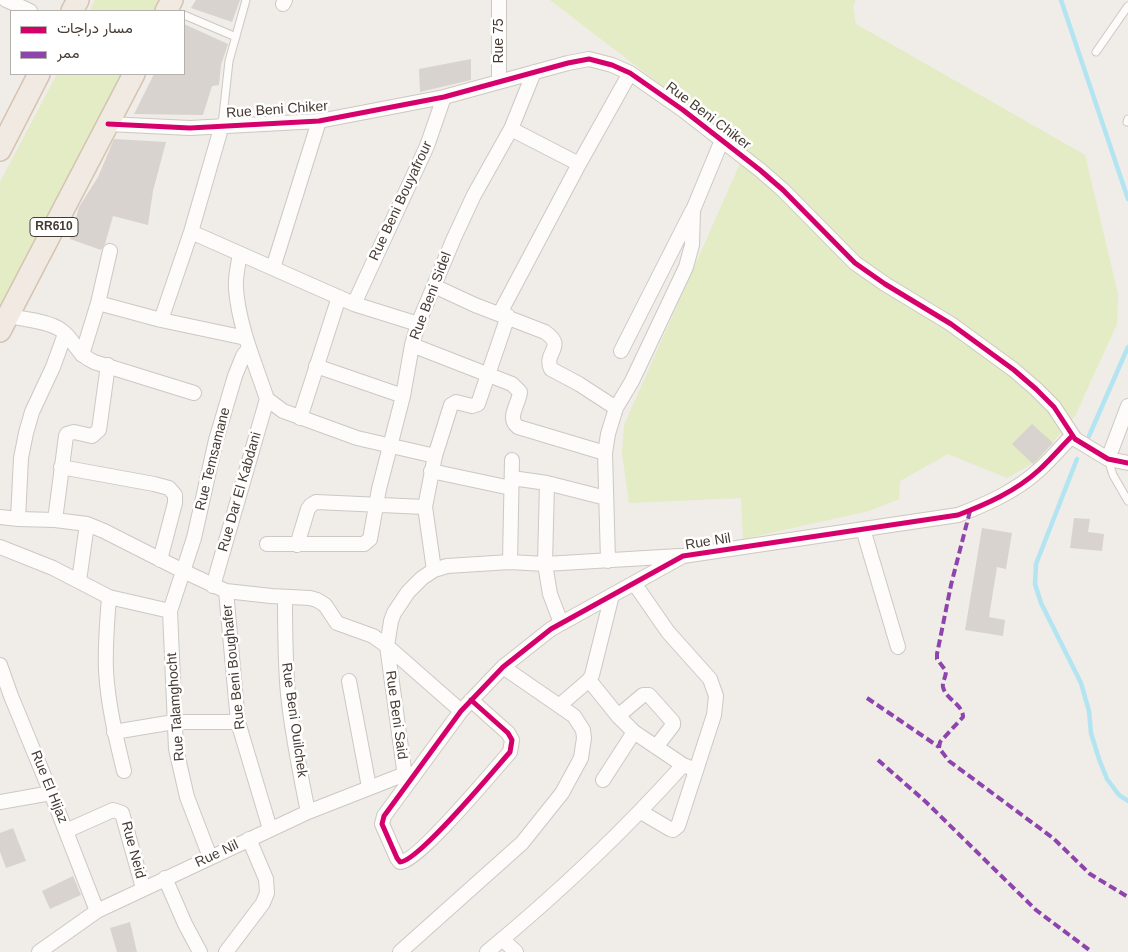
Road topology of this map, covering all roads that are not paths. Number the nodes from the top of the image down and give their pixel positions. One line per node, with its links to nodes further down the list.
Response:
1 (6, 0): 5 (street)
2 (246, 0): 7 (lane)
3 (499, 0): 13 (street, Rue 75)
4 (1128, 6): 8 (lane)
5 (28, 10)
6 (185, 14): 7 (lane)
7 (236, 37): 17 (lane)
8 (1096, 52)
9 (534, 72): 10 (street, Rue Beni Chiker); 13 (street, Rue Beni Chiker); 18 (street, Rue Beni Sidel)
10 (630, 73): 19 (street, Rue Beni Chiker); 21 (street)
11 (39, 75): 20 (main road)
12 (133, 75): 16 (main road, RR610)
13 (499, 81): 14 (street, Rue Beni Chiker)
14 (444, 97): 15 (street, Rue Beni Chiker); 30 (street, Rue Beni Bouyafrour)
15 (319, 120): 17 (street, Rue Beni Chiker); 26 (street)
16 (108, 124): 17 (street, Rue Beni Chiker); 33 (main road, RR610)
17 (222, 125): 23 (street)
18 (511, 129): 21 (street); 27 (street, Rue Beni Sidel)
19 (722, 140): 22 (street); 49 (street, Rue Beni Chiker)
20 (1, 146)
21 (578, 164): 31 (street)
22 (693, 210): 38 (street); 47 (street)
23 (191, 232): 25 (street); 32 (street)
24 (110, 251): 29 (street)
25 (240, 254): 26 (street); 36 (street)
26 (273, 268): 28 (street)
27 (434, 286): 31 (street); 34 (street, Rue Beni Sidel)
28 (339, 297): 30 (street); 41 (street)
29 (98, 303): 32 (street); 39 (street)
30 (354, 304): 34 (street)
31 (504, 315): 42 (street); 47 (street)
32 (161, 320): 36 (street)
33 (4, 323): 35 (street)
34 (418, 324): 37 (street, Rue Beni Sidel)
35 (65, 334): 39 (street); 65 (street)
36 (247, 343): 45 (street); 78 (street, Rue Temsamane)
37 (412, 345): 42 (street); 44 (street, Rue Beni Sidel)
38 (621, 351)
39 (82, 355): 40 (street)
40 (108, 365): 43 (street); 56 (street)
41 (316, 366): 44 (street); 48 (street)
42 (487, 373): 51 (street); 52 (street)
43 (194, 393)
44 (403, 396): 50 (street, Rue Beni Sidel)
45 (267, 399): 48 (street); 81 (street, Rue Dar El Kabdani)
46 (1128, 406): 53 (street)
47 (616, 408): 51 (street)
48 (300, 418): 50 (street)
49 (1072, 436): 53 (street, Rue Beni Chiker); 68 (street, Rue Nil)
50 (389, 446): 52 (street); 62 (street, Rue Beni Sidel)
51 (604, 454): 60 (street)
52 (435, 456): 57 (street)
53 (1108, 459): 55 (street); 61 (lane)
54 (512, 460): 58 (street)
55 (1128, 463)
56 (61, 467): 66 (street); 73 (street)
57 (432, 471): 58 (street); 63 (street)
58 (512, 483): 59 (street); 75 (street)
59 (547, 483): 60 (street); 76 (street)
60 (606, 498): 74 (street)
61 (1128, 501)
62 (376, 504): 63 (street); 70 (street); 70 (street, Rue Beni Sidel)
63 (425, 507): 77 (street)
64 (0, 517): 65 (street)
65 (18, 519): 66 (street)
66 (55, 520): 67 (street)
67 (87, 524): 73 (street); 79 (street)
68 (863, 529): 72 (street, Rue Nil); 88 (street)
69 (267, 544): 70 (street)
70 (297, 545)
71 (0, 547): 79 (street)
72 (683, 556): 74 (street); 80 (street, Rue Nil)
73 (160, 560): 78 (street)
74 (608, 561): 76 (street)
75 (510, 562): 76 (street); 77 (street)
76 (545, 564): 86 (street)
77 (434, 570): 87 (street, Rue Beni Said)
78 (183, 571): 81 (street); 85 (street, Rue Temsamane)
79 (80, 581): 83 (street)
80 (634, 583): 82 (street, Rue Nil); 104 (street)
81 (220, 588): 84 (street); 98 (street, Rue Beni Boughafer)
82 (612, 595): 86 (street, Rue Nil); 91 (street)
83 (109, 597): 85 (street); 99 (street)
84 (286, 597): 87 (street); 110 (street, Rue Beni Ouilchek)
85 (170, 611): 97 (street, Rue Talamghocht)
86 (561, 623): 90 (street, Rue Nil)
87 (386, 646): 95 (street); 105 (street, Rue Beni Said)
88 (898, 647)
89 (0, 665): 108 (street, Rue El Hijaz)
90 (503, 667): 93 (street, Rue Nil); 94 (street)
91 (589, 680): 94 (street); 96 (street)
92 (349, 682): 107 (street)
93 (471, 700): 95 (street, Rue Nil); 105 (street)
94 (560, 704): 124 (street)
95 (461, 711): 105 (street, Rue Nil)
96 (618, 716): 100 (street); 101 (street)
97 (174, 722): 98 (street); 99 (street); 115 (street, Rue Talamghocht)
98 (238, 722): 112 (street, Rue Beni Boughafer)
99 (114, 732): 103 (street)
100 (634, 732): 101 (street); 106 (street)
101 (656, 747): 102 (street)
102 (683, 765): 104 (street); 111 (street)
103 (124, 771)
104 (697, 771): 111 (street)
105 (406, 779): 107 (street, Rue Nil)
106 (603, 780)
107 (369, 787): 110 (street, Rue Nil)
108 (51, 792): 109 (street); 113 (street, Rue El Hijaz)
109 (0, 802)
110 (308, 812): 112 (street, Rue Nil)
111 (641, 812): 119 (street)
112 (270, 829): 114 (street, Rue Nil)
113 (66, 831): 117 (street, Rue Neid); 118 (street, Rue El Hijaz)
114 (249, 839): 115 (street, Rue Nil); 123 (street)
115 (210, 857): 116 (street, Rue Nil)
116 (165, 878): 117 (street, Rue Nil); 122 (street)
117 (143, 888): 118 (street, Rue Nil)
118 (97, 910): 120 (street, Rue Nil)
119 (502, 939): 125 (street); 126 (street)
120 (58, 946): 121 (street, Rue Nil)
121 (39, 952)
122 (200, 952)
123 (226, 952)
124 (400, 952)
125 (487, 952)
126 (516, 952)

